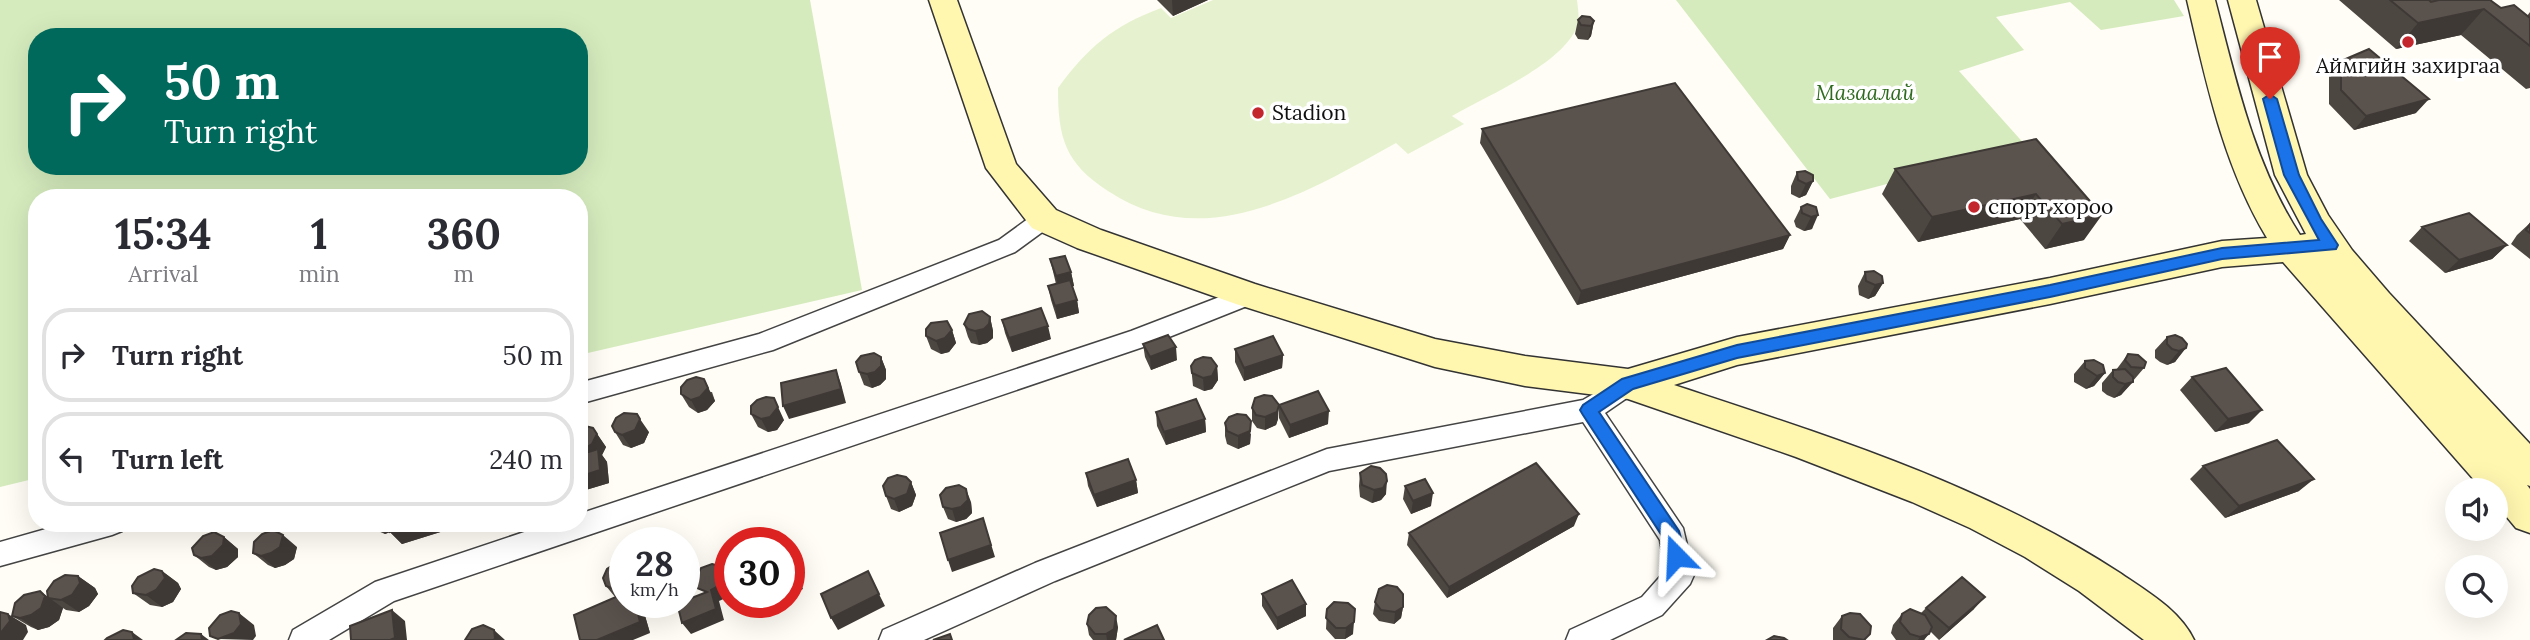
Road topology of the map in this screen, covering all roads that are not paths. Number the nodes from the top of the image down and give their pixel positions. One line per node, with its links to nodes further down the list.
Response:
1 (943, 0): 4 (street)
2 (2201, 0): 6 (street)
3 (2242, 0): 5 (street)
4 (1044, 219): 7 (street); 9 (street)
5 (2331, 245): 6 (street); 11 (street)
6 (2290, 247): 8 (street); 12 (street)
7 (1248, 295): 8 (street); 13 (street)
8 (1628, 383): 10 (street); 20 (street)
9 (588, 392)
10 (1589, 410): 18 (street); 19 (street)
11 (2530, 470)
12 (2530, 516)
13 (588, 523)
14 (79, 532): 16 (street)
15 (561, 532): 17 (street)
16 (0, 554)
17 (303, 640)
18 (893, 640)
19 (1580, 640)
20 (2173, 640)

